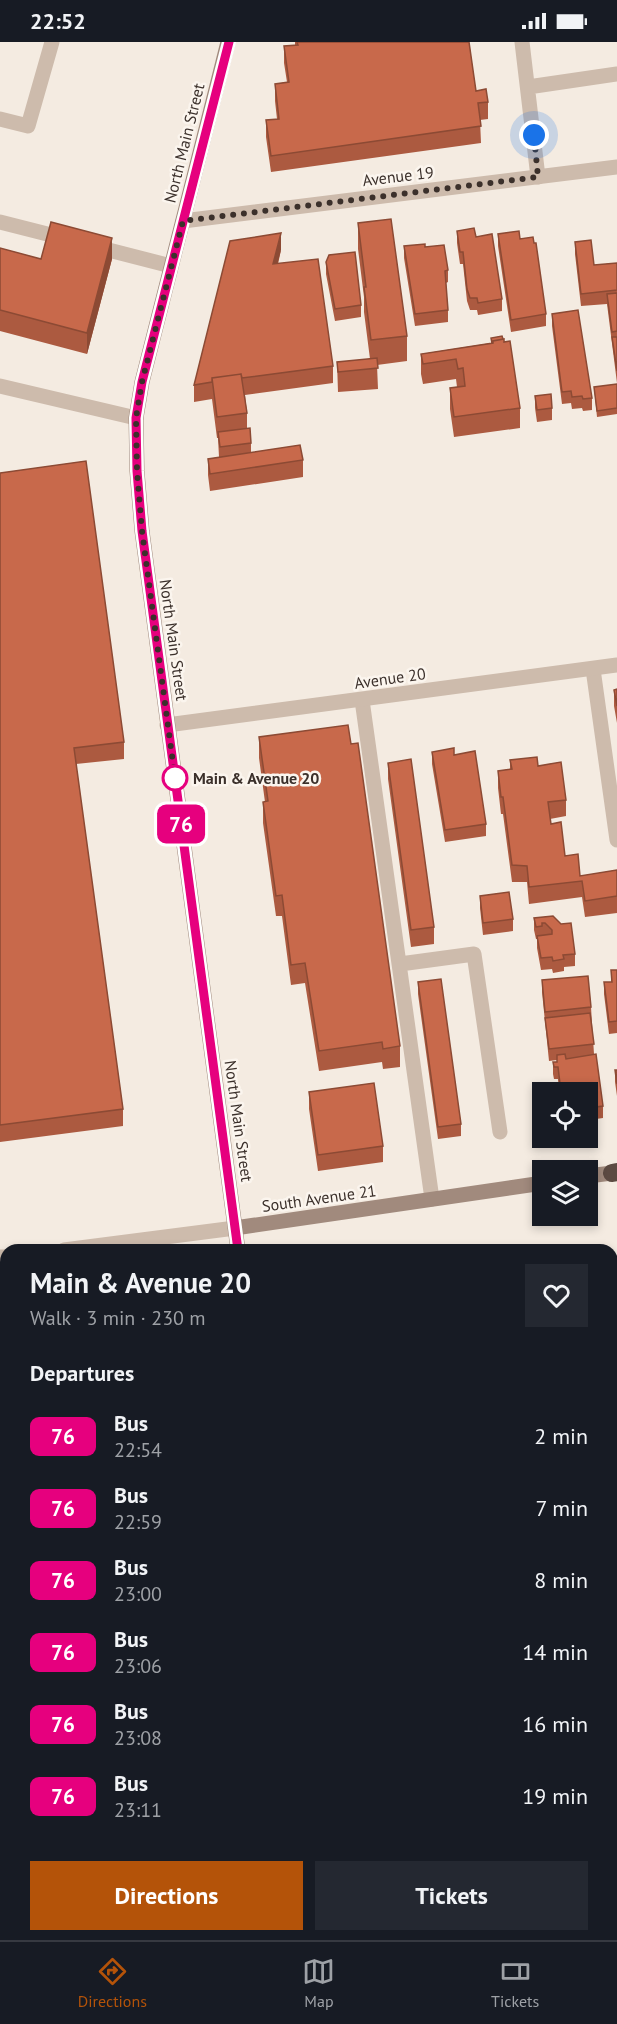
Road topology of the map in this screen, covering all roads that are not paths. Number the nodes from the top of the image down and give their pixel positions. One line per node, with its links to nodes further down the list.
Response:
1 (52, 42): 6 (street)
2 (228, 42): 9 (main road, North Main Street)
3 (522, 42): 5 (street)
4 (617, 74): 5 (street)
5 (528, 87): 8 (street)
6 (0, 119)
7 (617, 166): 8 (street, Avenue 19)
8 (538, 177): 9 (street, Avenue 19)
9 (183, 221): 11 (main road, North Main Street)
10 (0, 222): 11 (street)
11 (171, 266): 13 (main road, North Main Street)
12 (0, 386): 13 (street)
13 (136, 418): 17 (main road, North Main Street)
14 (617, 665): 15 (street, Avenue 20)
15 (593, 669): 16 (street, Avenue 20); 18 (street)
16 (362, 700): 17 (street, Avenue 20); 19 (street)
17 (167, 725): 25 (main road, North Main Street)
18 (617, 840)
19 (399, 964): 20 (street); 24 (street)
20 (500, 1132)
21 (615, 1172): 22 (main road)
22 (598, 1175)
23 (532, 1185): 24 (main road, South Avenue 21)
24 (432, 1199): 25 (main road, South Avenue 21)
25 (235, 1228): 26 (street, South Avenue 21); 27 (main road, North Main Street)
26 (111, 1244)
27 (237, 1244)

